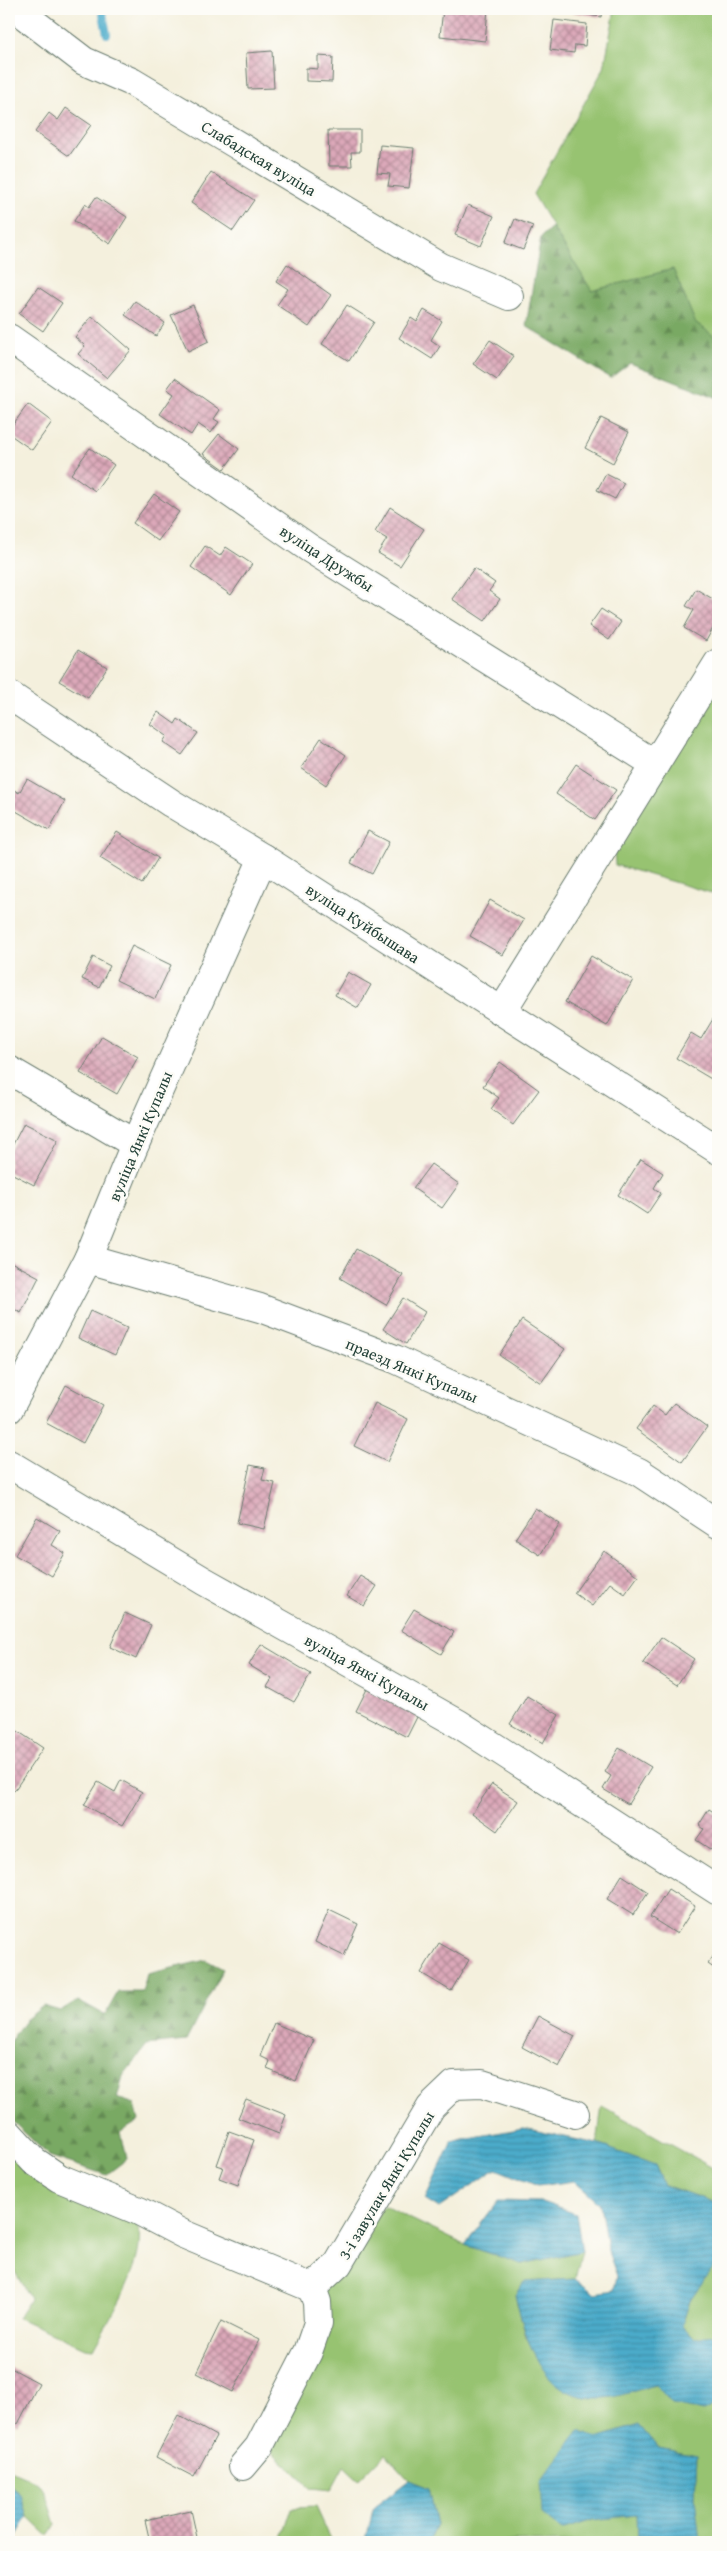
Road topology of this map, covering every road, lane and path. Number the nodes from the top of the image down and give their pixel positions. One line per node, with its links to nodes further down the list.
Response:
1 (16, 9): 2 (street, Слабадская вуліца)
2 (509, 296)
3 (9, 338): 6 (street, вуліца Дружбы)
4 (718, 663): 6 (street)
5 (9, 695): 7 (street, вуліца Куйбышава)
6 (655, 764): 8 (street)
7 (263, 858): 8 (street, вуліца Куйбышава); 10 (street, вуліца Янкі Купалы)
8 (502, 1011): 11 (street, вуліца Куйбышава)
9 (9, 1070): 10 (street)
10 (135, 1144): 12 (street, вуліца Янкі Купалы)
11 (718, 1150)
12 (88, 1259): 13 (street, вуліца Янкі Купалы); 15 (street, праезд Янкі Купалы)
13 (9, 1409)
14 (9, 1464): 16 (street, вуліца Янкі Купалы)
15 (718, 1524)
16 (718, 1891)
17 (575, 2114): 19 (street, 3-і завулак Янкі Купалы)
18 (9, 2134): 19 (street)
19 (312, 2288): 20 (street)
20 (243, 2466)

